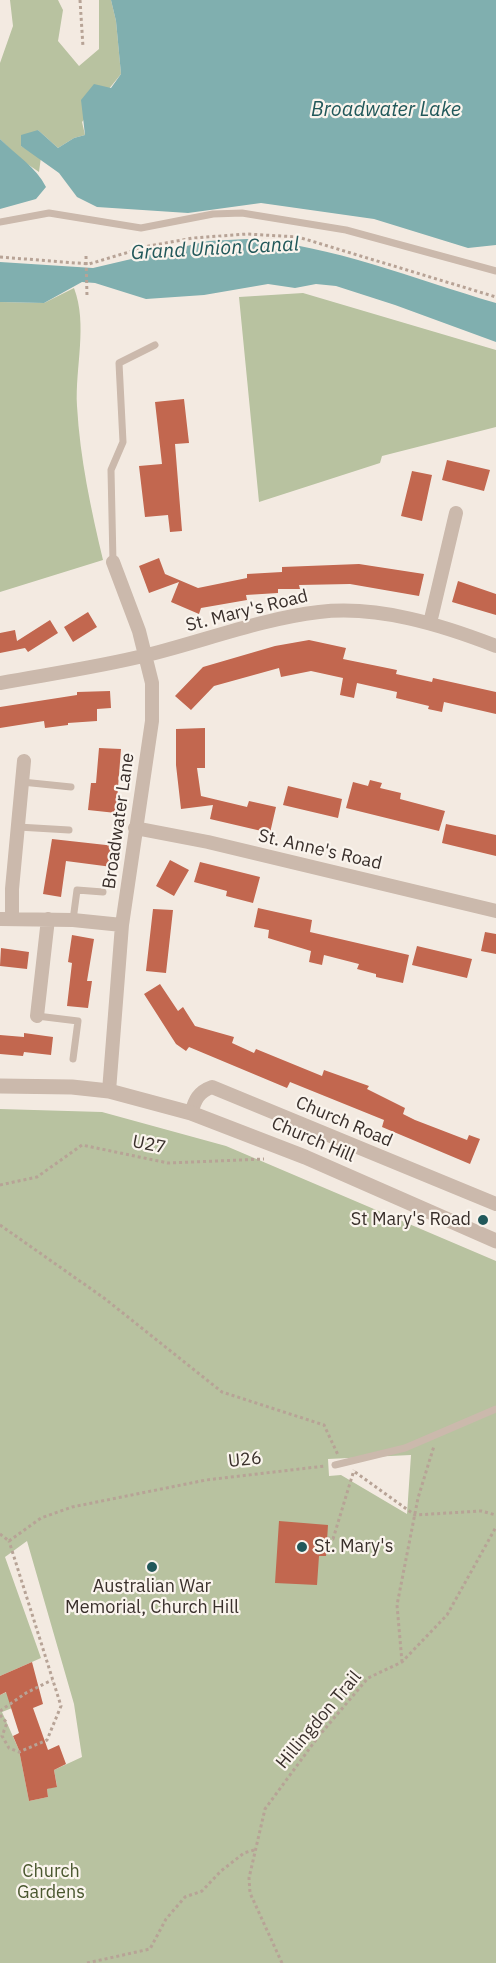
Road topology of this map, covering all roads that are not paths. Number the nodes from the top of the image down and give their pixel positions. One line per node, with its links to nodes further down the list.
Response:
1 (0, 222): 2 (lane)
2 (496, 271)
3 (155, 345): 5 (lane)
4 (456, 513): 6 (street)
5 (113, 562): 8 (street, Broadwater Lane)
6 (430, 623): 7 (street, St. Mary's Road); 8 (street, St. Mary's Road)
7 (496, 646)
8 (146, 655): 9 (street, St. Mary's Road); 14 (street, Broadwater Lane)
9 (0, 683)
10 (24, 761): 11 (street)
11 (22, 782): 12 (lane); 13 (street)
12 (71, 787)
13 (18, 827): 15 (lane); 18 (street)
14 (135, 828): 17 (street, St. Anne's Road); 21 (street, Broadwater Lane)
15 (69, 830)
16 (103, 892): 20 (lane)
17 (496, 910)
18 (6, 919): 19 (street)
19 (48, 919): 20 (street); 22 (street)
20 (73, 920): 21 (street)
21 (122, 925): 25 (street, Broadwater Lane)
22 (38, 1016): 23 (lane)
23 (74, 1059)
24 (0, 1086): 25 (street, Church Hill)
25 (109, 1091): 26 (street, Church Hill)
26 (191, 1113): 27 (street, Church Road); 28 (street, Church Hill)
27 (496, 1204)
28 (496, 1241)
29 (496, 1409): 30 (lane)
30 (339, 1464)

